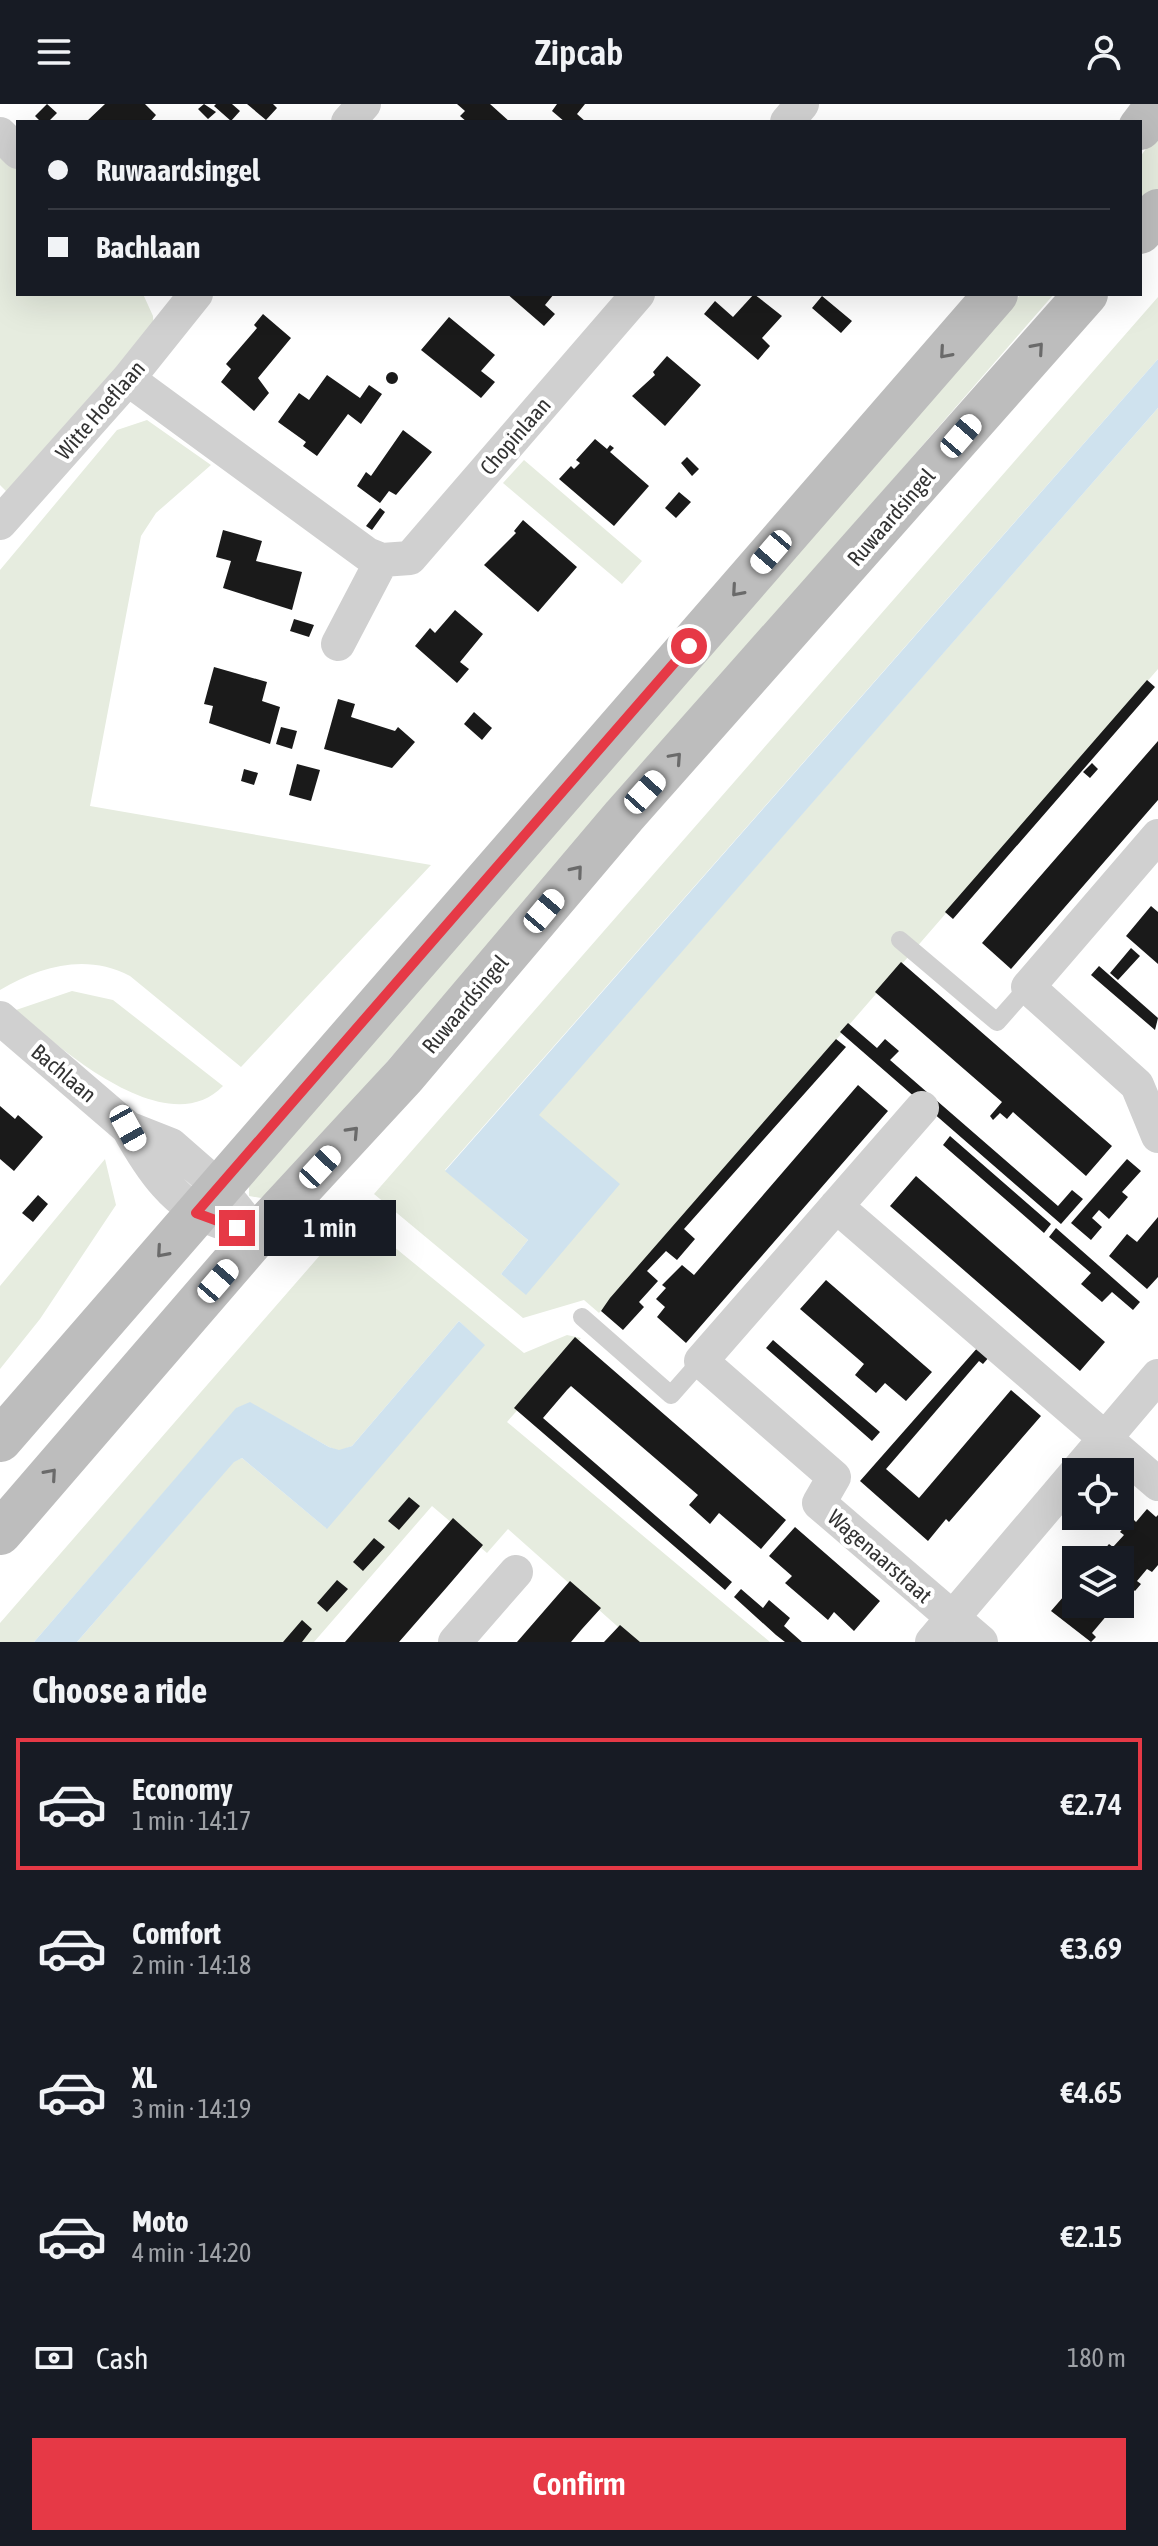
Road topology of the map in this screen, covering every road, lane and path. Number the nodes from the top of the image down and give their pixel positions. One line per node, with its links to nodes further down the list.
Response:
1 (364, 104): 4 (street)
2 (802, 104): 5 (street)
3 (1158, 104): 6 (main road)
4 (350, 120)
5 (789, 120)
6 (1142, 125)
7 (0, 134): 8 (street)
8 (16, 150)
9 (1158, 211): 10 (main road)
10 (1142, 230)
11 (636, 296): 17 (street, Chopinlaan)
12 (994, 296): 25 (main road, one-way to 25)
13 (1084, 296): 27 (main road, Ruwaardsingel, one-way to 13)
14 (179, 300): 15 (street, Witte Hoeflaan)
15 (128, 379): 16 (street, Witte Hoeflaan); 17 (street)
16 (0, 523)
17 (382, 560): 18 (street)
18 (338, 644)
19 (1158, 836): 21 (street)
20 (900, 940): 21 (lane)
21 (1028, 987): 24 (street)
22 (0, 1018): 25 (street, Bachlaan)
23 (922, 1108): 26 (street)
24 (1158, 1136)
25 (208, 1200): 27 (street, Bachlaan); 32 (main road, one-way to 32)
26 (836, 1206): 29 (street); 31 (street)
27 (257, 1235): 34 (main road, Ruwaardsingel, one-way to 27)
28 (582, 1317): 29 (lane)
29 (701, 1361): 36 (street, Wagenaarstraat)
30 (1158, 1376): 31 (street, Wagenaarstraat)
31 (1105, 1438): 33 (street); 36 (street, Wagenaarstraat)
32 (0, 1440)
33 (1158, 1484)
34 (0, 1533)
35 (516, 1572): 37 (street)
36 (943, 1630): 38 (street, Wagenaarstraat)
37 (455, 1642)
38 (981, 1642)

